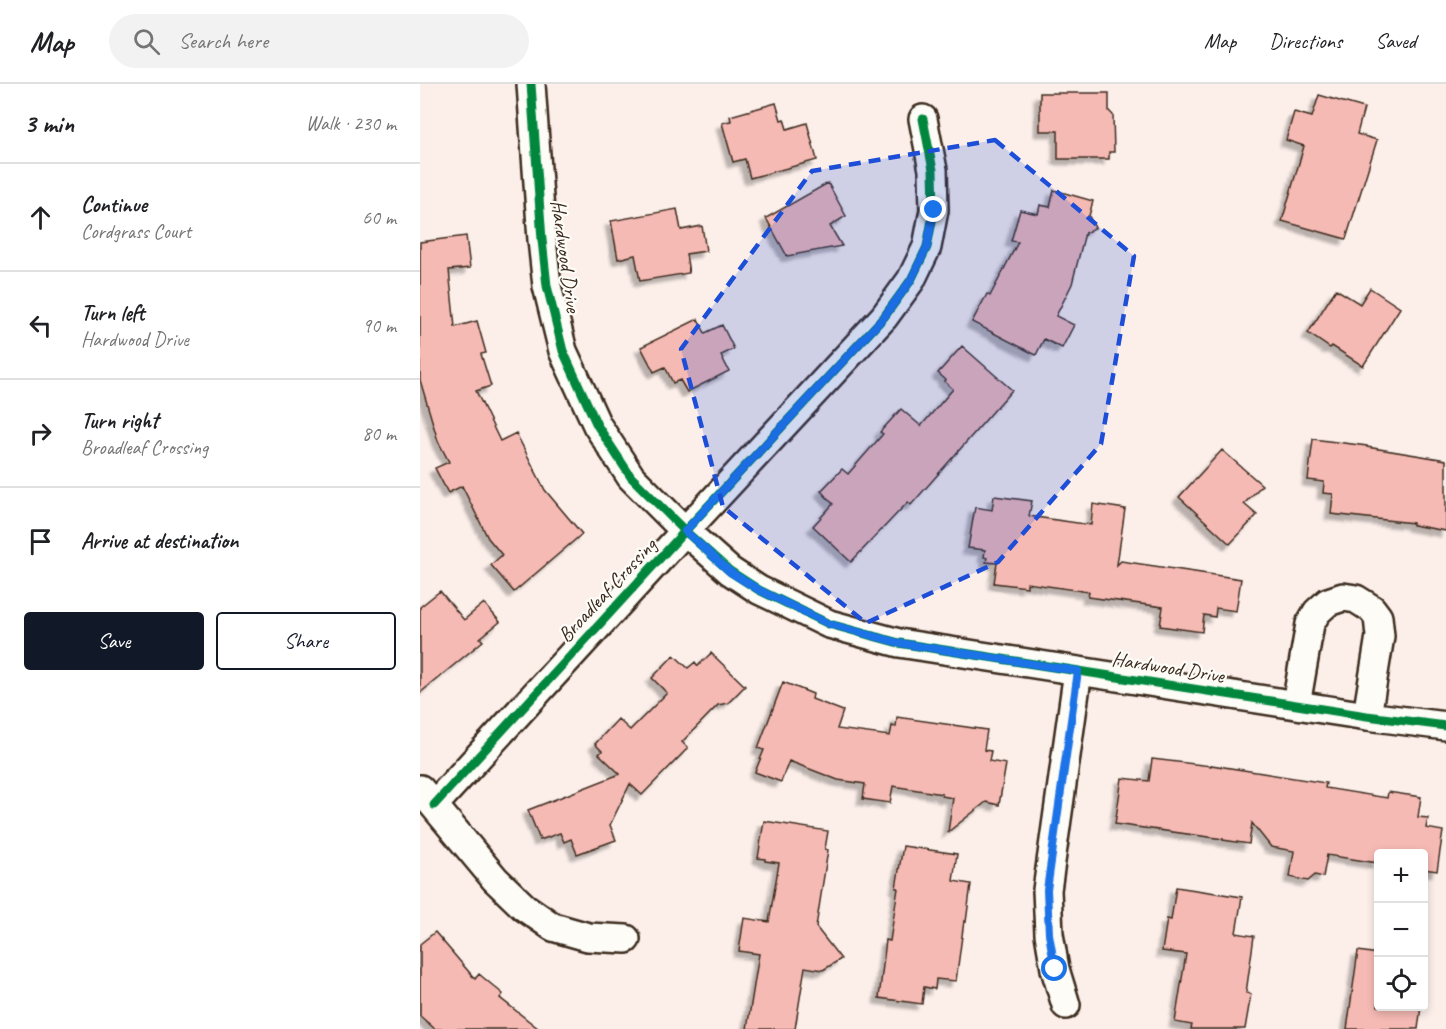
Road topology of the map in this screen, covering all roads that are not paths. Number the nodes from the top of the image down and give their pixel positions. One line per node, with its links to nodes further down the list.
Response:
1 (531, 84): 3 (street, Hardwood Drive)
2 (923, 119): 3 (street, Broadleaf Crossing)
3 (685, 531): 4 (street, Hardwood Drive); 8 (street, Broadleaf Crossing)
4 (1078, 671): 5 (street, Hardwood Drive); 10 (street)
5 (1296, 705): 6 (street, Hardwood Drive); 6 (street)
6 (1367, 716): 7 (street, Hardwood Drive)
7 (1446, 726)
8 (427, 797): 9 (street)
9 (626, 939)
10 (1066, 1005)

